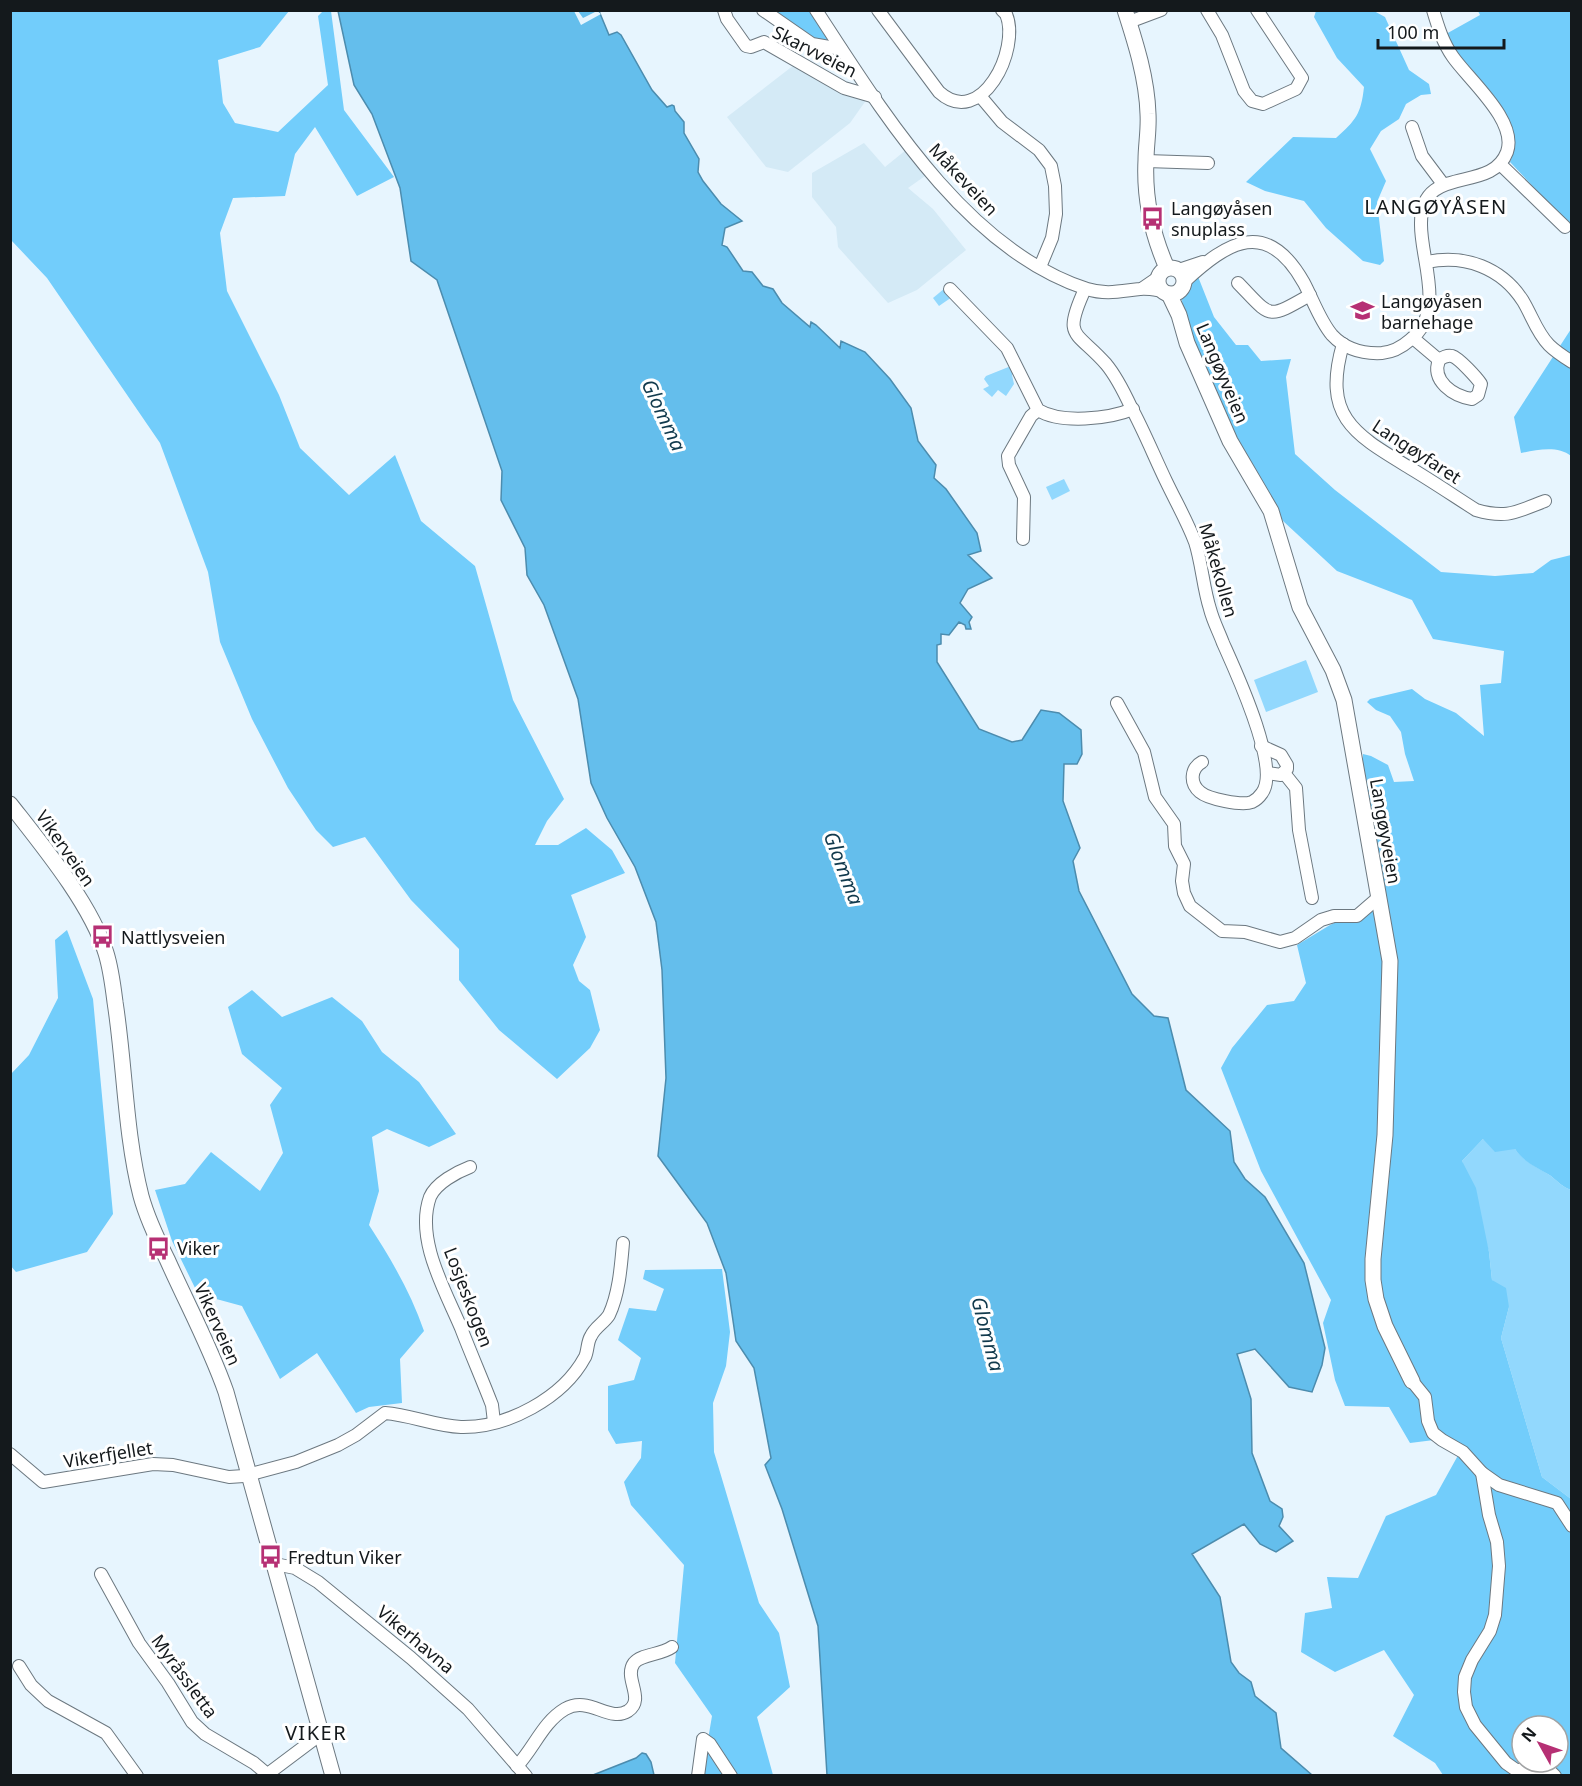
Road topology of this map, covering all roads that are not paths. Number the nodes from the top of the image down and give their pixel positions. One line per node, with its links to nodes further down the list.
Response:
1 (724, 10): 12 (street, Skarvveien)
2 (763, 10): 11 (street)
3 (816, 10): 11 (street, Måkeveien)
4 (878, 10): 13 (street)
5 (1002, 10): 13 (street)
6 (1161, 10): 10 (street)
7 (1207, 10): 8 (street)
8 (1257, 10)
9 (1434, 10): 17 (street)
10 (1127, 16): 15 (main road, Langøyveien)
11 (841, 49): 12 (street, Måkeveien)
12 (875, 97): 21 (street, Måkeveien)
13 (981, 97): 21 (street)
14 (1412, 127): 18 (street)
15 (1146, 161): 16 (street); 22 (main road, Langøyveien)
16 (1208, 163)
17 (1500, 164): 18 (street); 19 (street)
18 (1443, 184): 20 (street)
19 (1565, 227)
20 (1427, 262): 27 (street); 30 (street)
21 (1040, 267): 25 (street, Måkeveien)
22 (1172, 282): 25 (street, Måkeveien); 26 (street); 41 (main road, Langøyveien)
23 (1238, 283): 26 (street)
24 (950, 289): 32 (street)
25 (1085, 289): 31 (street, Måkekollen)
26 (1310, 295): 28 (street)
27 (1413, 338): 28 (street); 29 (street)
28 (1343, 344): 33 (street, Langøyfaret)
29 (1439, 360)
30 (1572, 362)
31 (1133, 409): 32 (street); 36 (street, Måkekollen)
32 (1038, 410): 34 (street)
33 (1545, 501)
34 (1023, 539)
35 (1117, 703): 41 (street)
36 (1261, 746): 38 (street, Måkekollen); 39 (street)
37 (1202, 762): 38 (street)
38 (1267, 773): 39 (street)
39 (1284, 773): 42 (street)
40 (10, 804): 49 (main road, Vikerveien)
41 (1378, 897): 45 (main road, Langøyveien)
42 (1312, 898)
43 (470, 1167): 46 (street, Losjeskogen)
44 (623, 1243): 46 (street, Vikerfjellet)
45 (1412, 1381): 48 (street)
46 (494, 1422): 49 (street, Vikerfjellet)
47 (10, 1454): 49 (street, Vikerfjellet)
48 (1482, 1473): 50 (street); 63 (street)
49 (249, 1474): 51 (main road, Vikerveien)
50 (1572, 1526)
51 (275, 1564): 55 (main road, Vikerveien); 58 (street, Vikerhavna)
52 (101, 1574): 59 (street, Myråssletta)
53 (672, 1647): 58 (street, Vikerhavna)
54 (19, 1666): 60 (street)
55 (321, 1734): 59 (street); 61 (main road, Vikerveien)
56 (694, 1736): 57 (street)
57 (699, 1770): 62 (street)
58 (522, 1771)
59 (266, 1775)
60 (137, 1776)
61 (333, 1776)
62 (730, 1776)
63 (1555, 1776)

